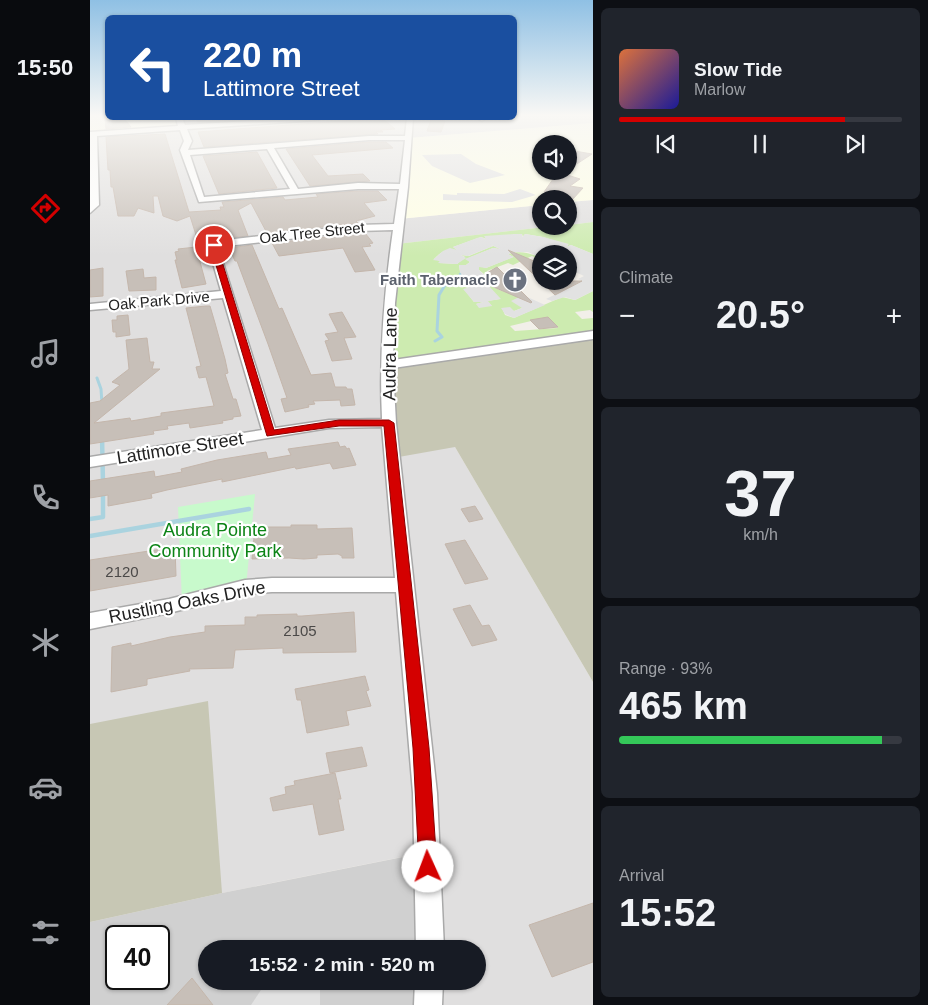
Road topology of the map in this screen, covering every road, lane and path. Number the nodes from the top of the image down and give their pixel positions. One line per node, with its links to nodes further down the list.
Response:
1 (92, 163): 5 (street)
2 (188, 163): 7 (street)
3 (279, 163): 7 (street)
4 (406, 163): 6 (street, Audra Lane)
5 (92, 177): 8 (street)
6 (404, 187): 7 (street); 9 (street, Audra Lane)
7 (296, 192)
8 (90, 210)
9 (398, 227): 10 (street, Oak Tree Street); 13 (street, Audra Lane)
10 (228, 294): 11 (street, Oak Park Drive); 15 (street, Oak Tree Street)
11 (90, 307)
12 (593, 335): 13 (street)
13 (386, 365): 14 (street, Audra Lane)
14 (389, 423): 15 (street, Lattimore Street); 17 (street, Audra Lane)
15 (270, 434): 16 (street, Lattimore Street)
16 (90, 462)
17 (404, 584): 18 (street, Rustling Oaks Drive); 19 (street, Audra Lane)
18 (90, 621)
19 (430, 940)
20 (429, 990): 21 (street)
21 (428, 1005)

